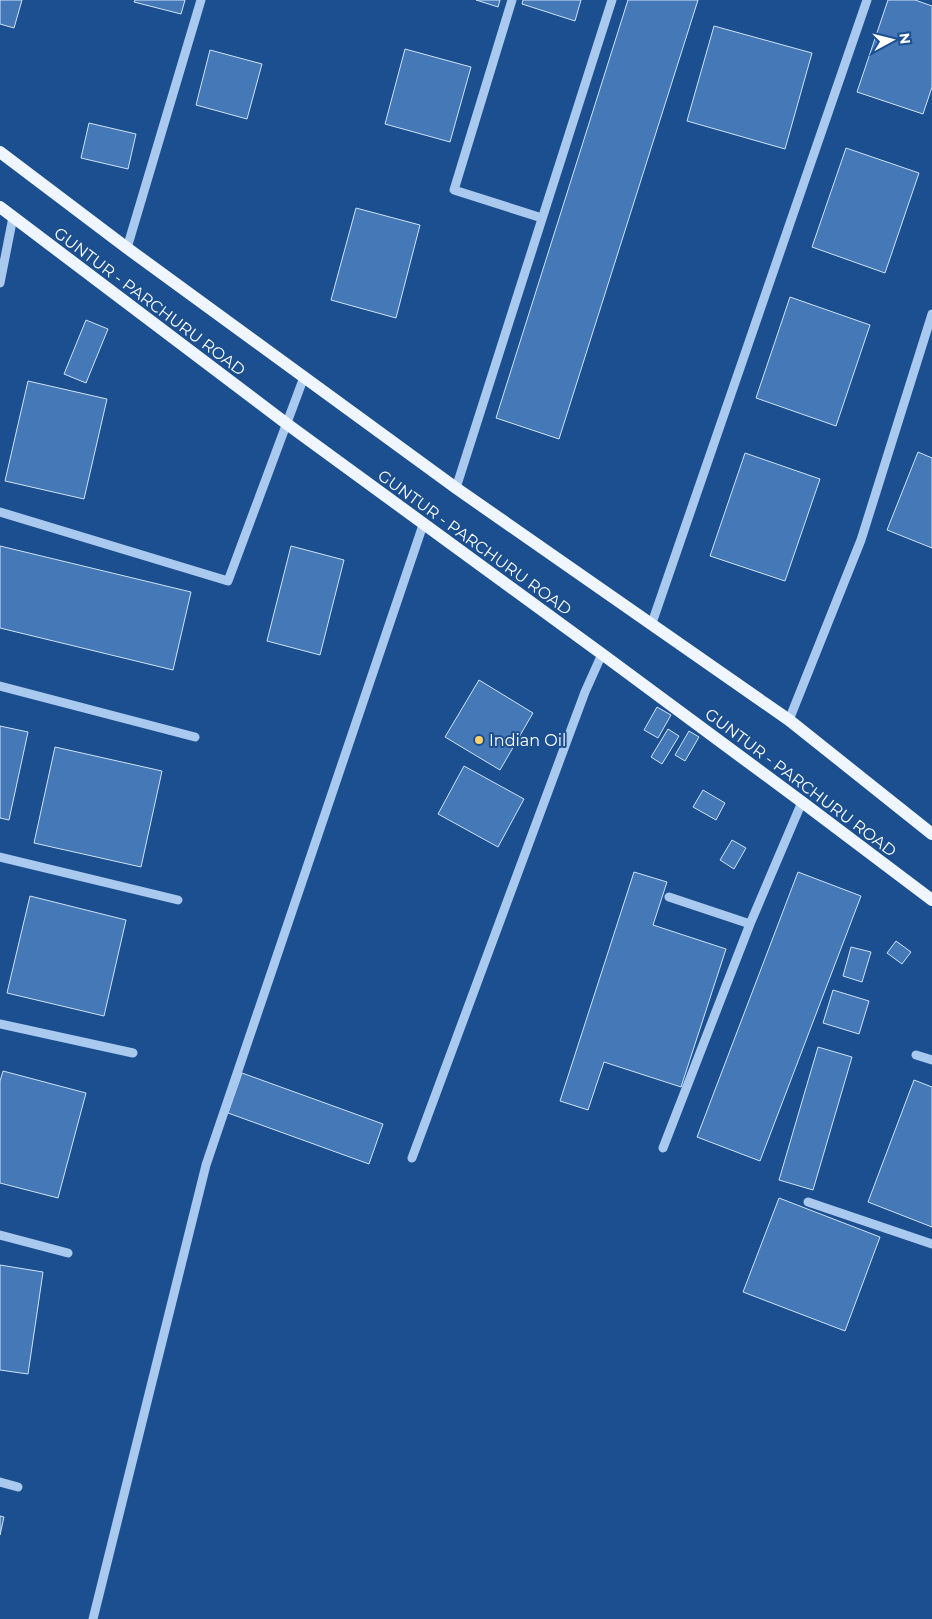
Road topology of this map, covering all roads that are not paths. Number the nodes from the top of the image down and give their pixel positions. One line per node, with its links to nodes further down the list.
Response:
1 (201, 0): 9 (street)
2 (512, 0): 8 (street)
3 (612, 0): 8 (street)
4 (867, 0): 17 (street)
5 (0, 152): 9 (main road, GUNTUR - PARCHURU ROAD)
6 (0, 207): 7 (main road, GUNTUR - PARCHURU ROAD)
7 (12, 217): 10 (street); 13 (main road, GUNTUR - PARCHURU ROAD)
8 (542, 218): 14 (street)
9 (127, 248): 12 (main road, GUNTUR - PARCHURU ROAD)
10 (0, 283)
11 (932, 314): 20 (street)
12 (304, 378): 13 (street); 14 (main road, GUNTUR - PARCHURU ROAD)
13 (287, 424): 15 (street); 16 (main road, GUNTUR - PARCHURU ROAD)
14 (456, 488): 17 (main road, GUNTUR - PARCHURU ROAD)
15 (0, 512)
16 (423, 525): 18 (main road, GUNTUR - PARCHURU ROAD); 41 (street)
17 (652, 624): 20 (main road, GUNTUR - PARCHURU ROAD)
18 (602, 654): 22 (main road, GUNTUR - PARCHURU ROAD); 34 (street)
19 (0, 686): 21 (street)
20 (789, 720): 23 (main road, GUNTUR - PARCHURU ROAD)
21 (195, 737)
22 (802, 802): 27 (main road, GUNTUR - PARCHURU ROAD); 28 (street)
23 (932, 834)
24 (0, 857): 26 (street)
25 (668, 897): 28 (street)
26 (178, 900)
27 (932, 900)
28 (750, 924): 33 (street)
29 (0, 1024): 30 (street)
30 (133, 1053)
31 (916, 1055): 32 (street)
32 (932, 1060)
33 (663, 1148)
34 (412, 1158)
35 (808, 1202): 37 (street)
36 (0, 1235): 38 (street)
37 (932, 1244)
38 (68, 1253)
39 (0, 1482): 40 (street)
40 (18, 1487)
41 (93, 1619)

